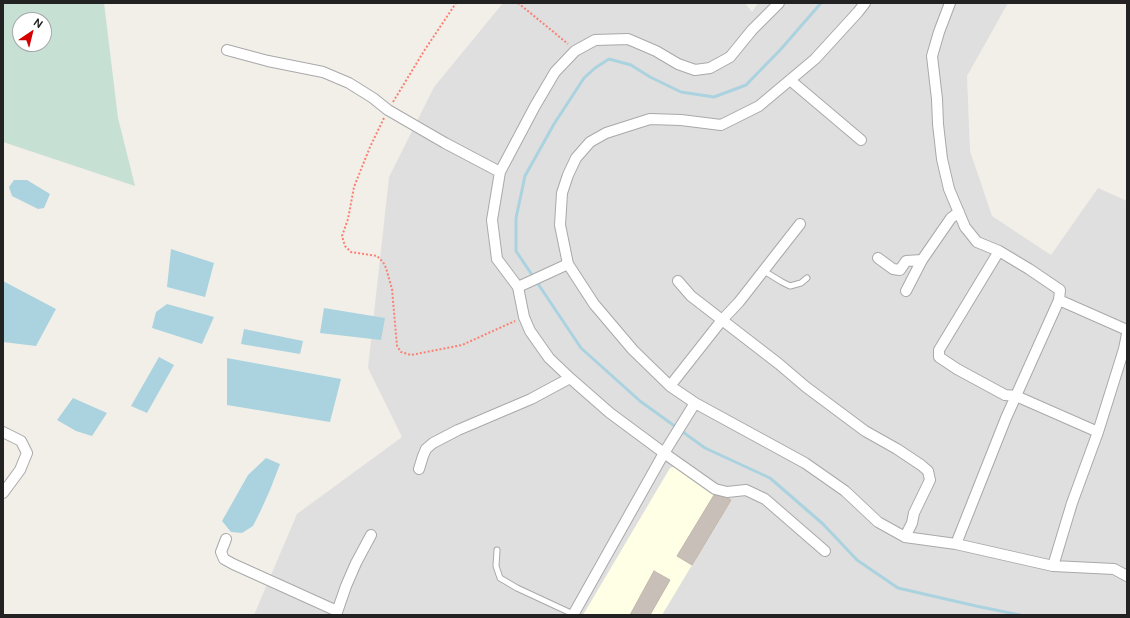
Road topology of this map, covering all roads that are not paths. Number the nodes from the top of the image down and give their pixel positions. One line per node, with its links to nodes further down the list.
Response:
1 (779, 3): 7 (street)
2 (865, 3): 5 (street)
3 (950, 3): 8 (street)
4 (227, 50): 7 (street)
5 (790, 80): 6 (street); 13 (street)
6 (861, 140)
7 (500, 172): 17 (street)
8 (959, 212): 10 (street); 12 (street)
9 (800, 224): 14 (street)
10 (999, 252): 19 (street); 26 (street)
11 (878, 258): 12 (street)
12 (922, 260): 18 (street)
13 (568, 264): 17 (street); 25 (street)
14 (764, 270): 15 (lane); 20 (street)
15 (807, 278)
16 (678, 281): 20 (street)
17 (518, 287): 24 (street)
18 (906, 291)
19 (1059, 300): 21 (street); 26 (street)
20 (722, 320): 25 (street); 34 (street)
21 (1127, 330)
22 (1127, 334): 23 (street)
23 (1125, 350): 29 (street)
24 (570, 378): 30 (street); 31 (street)
25 (670, 386): 27 (street)
26 (1016, 396): 29 (street); 36 (street)
27 (695, 403): 30 (street); 34 (street)
28 (3, 432): 32 (street)
29 (1098, 432): 39 (street)
30 (664, 453): 38 (street); 42 (street)
31 (419, 469)
32 (3, 493)
33 (371, 535): 41 (street)
34 (905, 537): 36 (street)
35 (226, 539): 41 (street)
36 (956, 544): 39 (street)
37 (497, 550): 42 (lane)
38 (825, 551)
39 (1053, 566): 40 (street)
40 (1127, 576)
41 (336, 613)
42 (573, 615)

